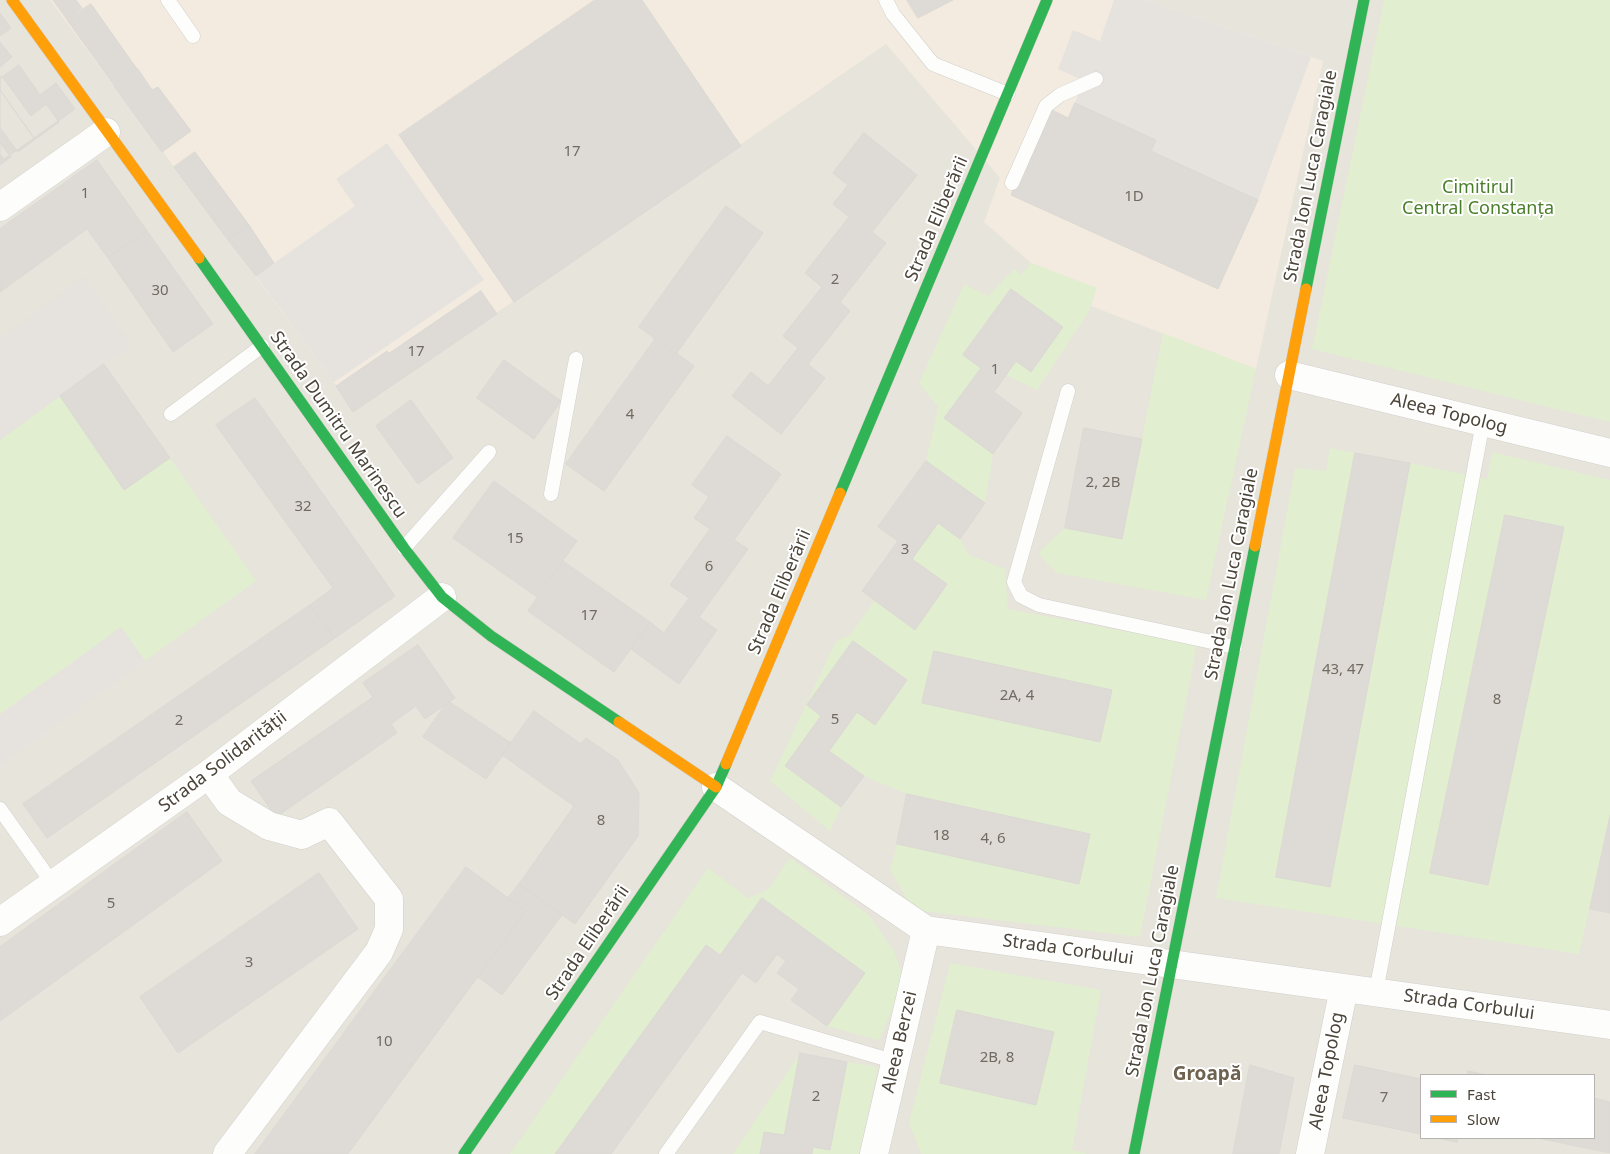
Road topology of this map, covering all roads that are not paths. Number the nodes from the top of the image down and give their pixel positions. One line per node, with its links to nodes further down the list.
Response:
1 (12, 0): 9 (street, Strada Dumitru Marinescu)
2 (168, 0): 6 (lane)
3 (886, 0): 8 (lane)
4 (1047, 0): 8 (street, Strada Eliberării)
5 (1364, 0): 14 (street, Strada Ion Luca Caragiale)
6 (193, 36)
7 (1096, 79): 10 (lane)
8 (1008, 94): 25 (street, Strada Eliberării)
9 (106, 132): 11 (street); 12 (street, Strada Dumitru Marinescu)
10 (1012, 183)
11 (0, 207)
12 (262, 346): 16 (lane); 21 (street, Strada Dumitru Marinescu)
13 (576, 359): 20 (lane)
14 (1289, 375): 17 (street, Aleea Topolog); 23 (street, Strada Ion Luca Caragiale)
15 (1068, 391): 23 (lane)
16 (171, 414)
17 (1483, 422): 19 (street, Aleea Topolog); 32 (lane)
18 (489, 452): 21 (lane)
19 (1610, 453)
20 (551, 494)
21 (404, 548): 22 (street, Strada Dumitru Marinescu)
22 (442, 597): 24 (street, Strada Solidarității); 25 (street, Strada Dumitru Marinescu)
23 (1235, 647): 30 (street, Strada Ion Luca Caragiale)
24 (209, 774): 27 (street, Strada Solidarității); 35 (street)
25 (716, 787): 29 (street, Strada Corbului); 36 (street, Strada Eliberării)
26 (0, 809): 27 (lane)
27 (53, 884): 28 (street, Strada Solidarității)
28 (0, 922)
29 (926, 930): 30 (street, Strada Corbului); 34 (street, Aleea Berzei)
30 (1172, 964): 31 (street, Strada Corbului); 39 (street, Strada Ion Luca Caragiale)
31 (1344, 988): 32 (street, Strada Corbului); 40 (street, Aleea Topolog)
32 (1376, 992): 33 (street, Strada Corbului)
33 (1610, 1024)
34 (896, 1062): 37 (lane); 38 (street, Aleea Berzei)
35 (227, 1154)
36 (464, 1154)
37 (666, 1154)
38 (874, 1154)
39 (1134, 1154)
40 (1310, 1154)

